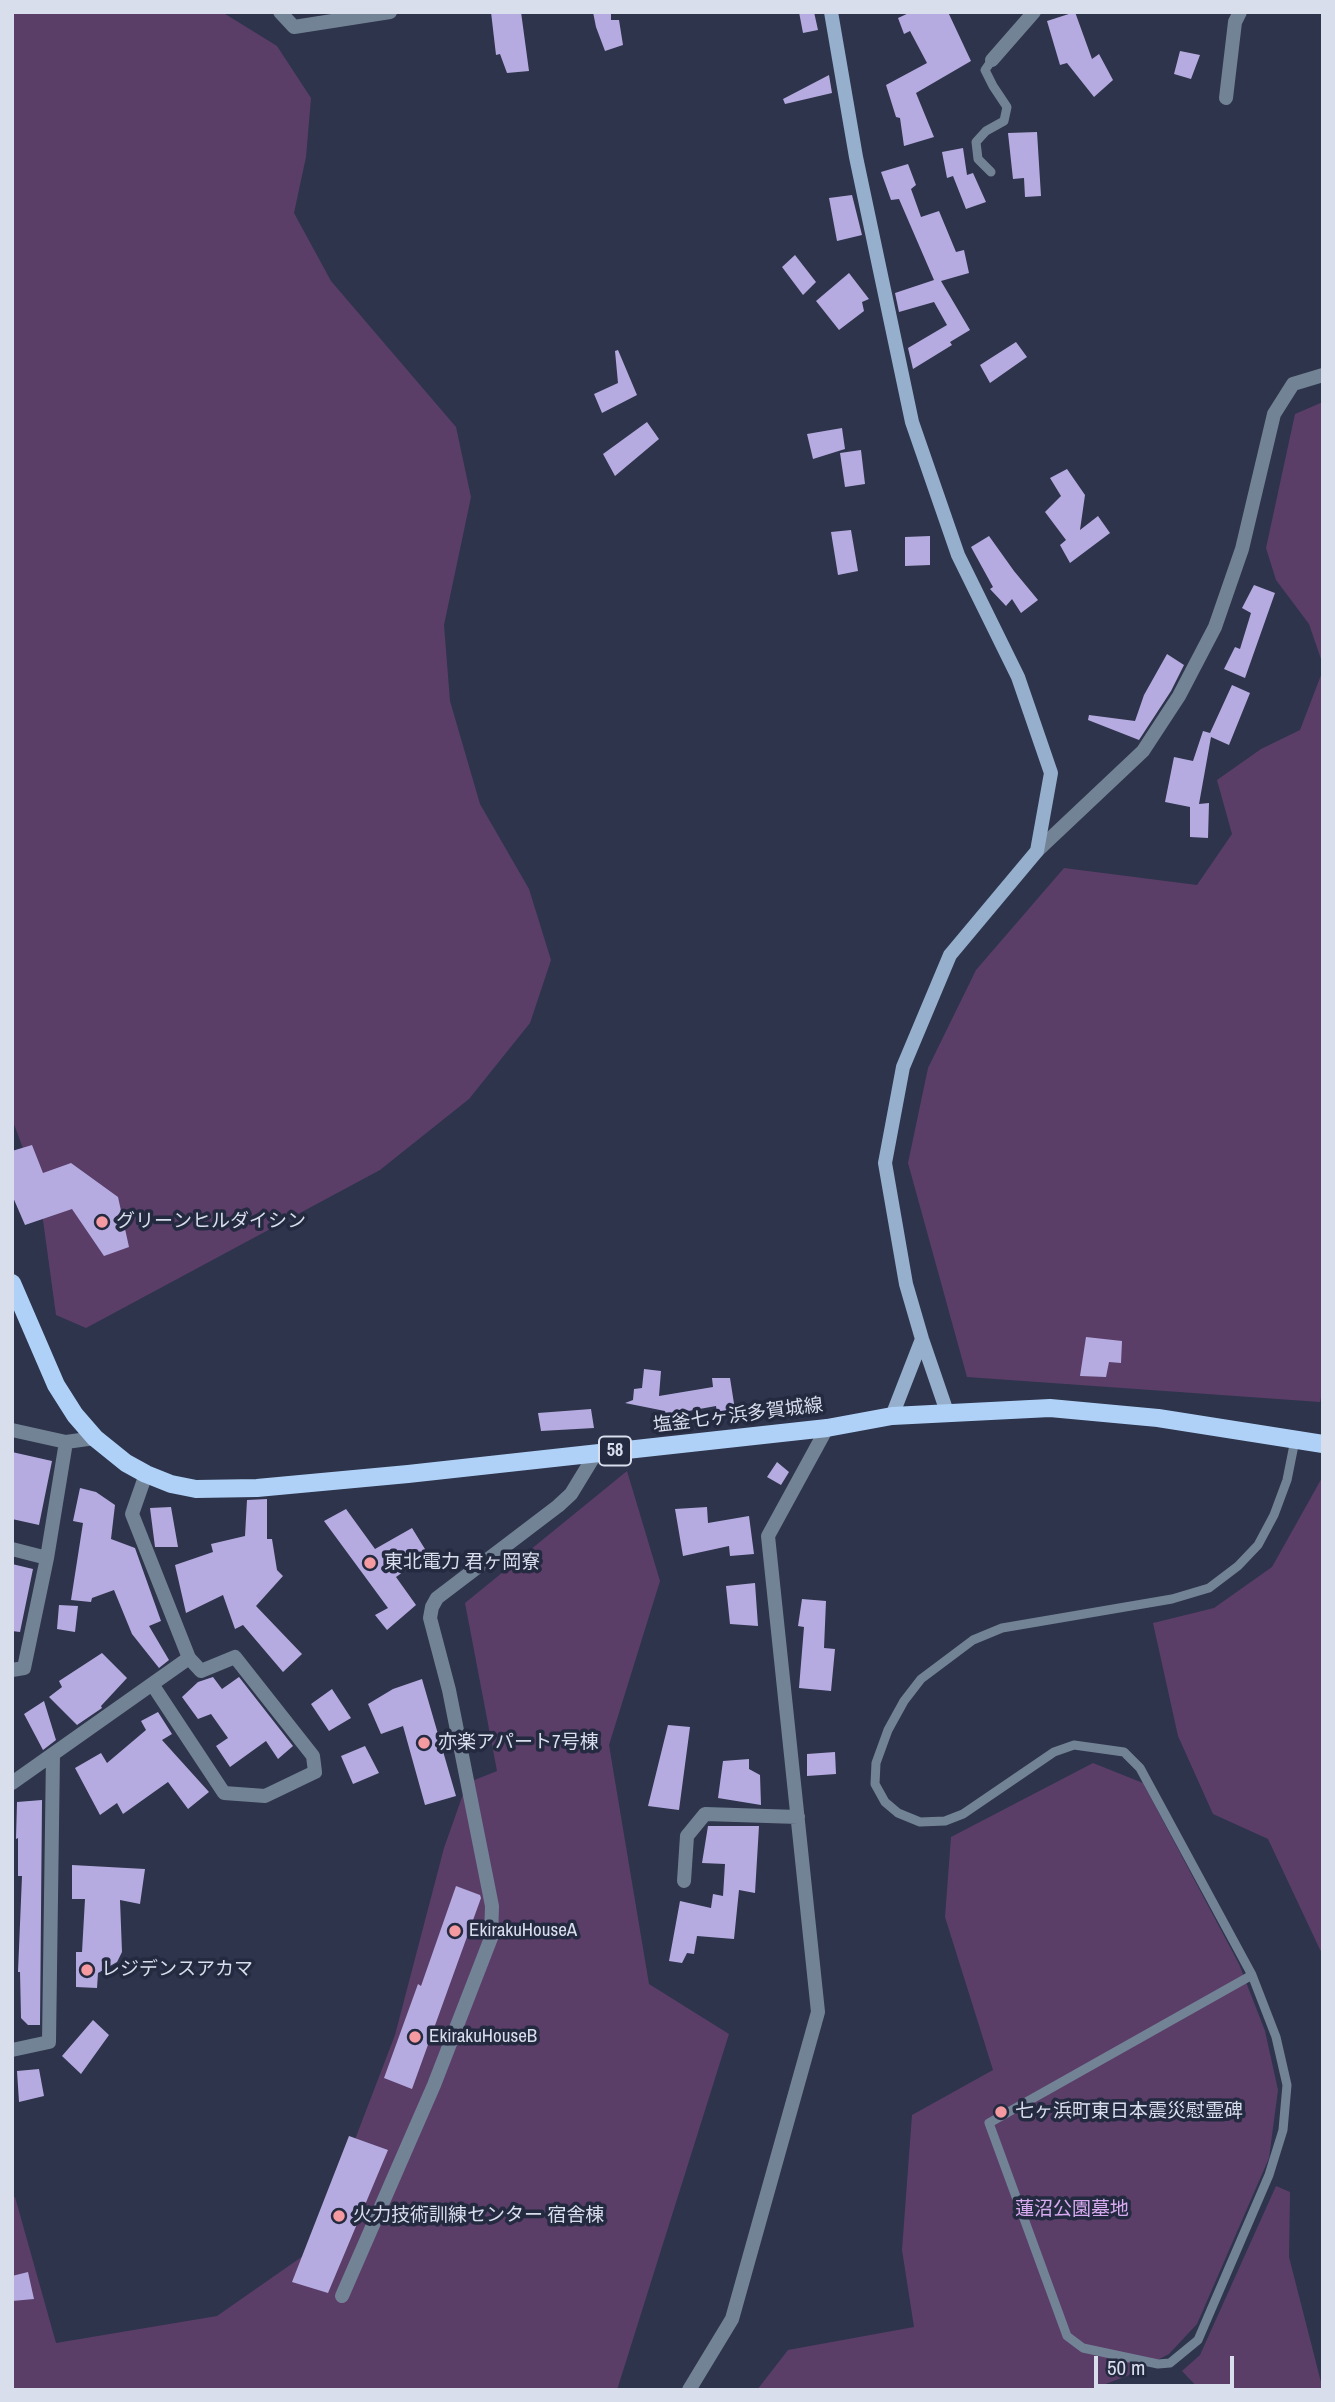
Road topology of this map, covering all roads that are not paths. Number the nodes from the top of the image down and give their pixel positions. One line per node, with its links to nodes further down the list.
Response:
1 (280, 12): 2 (street)
2 (390, 12)
3 (831, 12): 10 (street)
4 (1034, 12): 6 (street)
5 (1240, 12): 7 (street)
6 (992, 60): 8 (lane)
7 (1226, 98)
8 (991, 172)
9 (1323, 375): 10 (street)
10 (1037, 851): 12 (street)
11 (12, 1283): 17 (main road, 塩釜七ヶ浜多賀城線 / 58)
12 (922, 1339): 13 (street); 14 (street)
13 (947, 1412): 14 (main road, 塩釜七ヶ浜多賀城線 / 58); 18 (main road, 塩釜七ヶ浜多賀城線 / 58)
14 (892, 1416): 15 (main road, 塩釜七ヶ浜多賀城線 / 58)
15 (827, 1427): 21 (main road, 塩釜七ヶ浜多賀城線 / 58); 30 (street)
16 (12, 1430): 19 (street)
17 (94, 1438): 19 (street); 22 (main road, 塩釜七ヶ浜多賀城線 / 58)
18 (1295, 1440): 20 (main road, 塩釜七ヶ浜多賀城線 / 58); 32 (lane)
19 (66, 1442): 24 (street)
20 (1323, 1444)
21 (596, 1453): 22 (main road, 塩釜七ヶ浜多賀城線 / 58); 34 (street)
22 (146, 1474): 25 (street)
23 (12, 1549): 24 (street)
24 (47, 1558): 26 (street)
25 (188, 1658): 27 (street); 27 (street)
26 (12, 1670)
27 (152, 1684): 28 (street)
28 (53, 1754): 29 (street); 33 (street)
29 (12, 1783)
30 (798, 1817): 31 (street); 35 (street)
31 (684, 1881)
32 (1252, 1975): 32 (lane)
33 (12, 2050)
34 (342, 2296)
35 (689, 2390)

